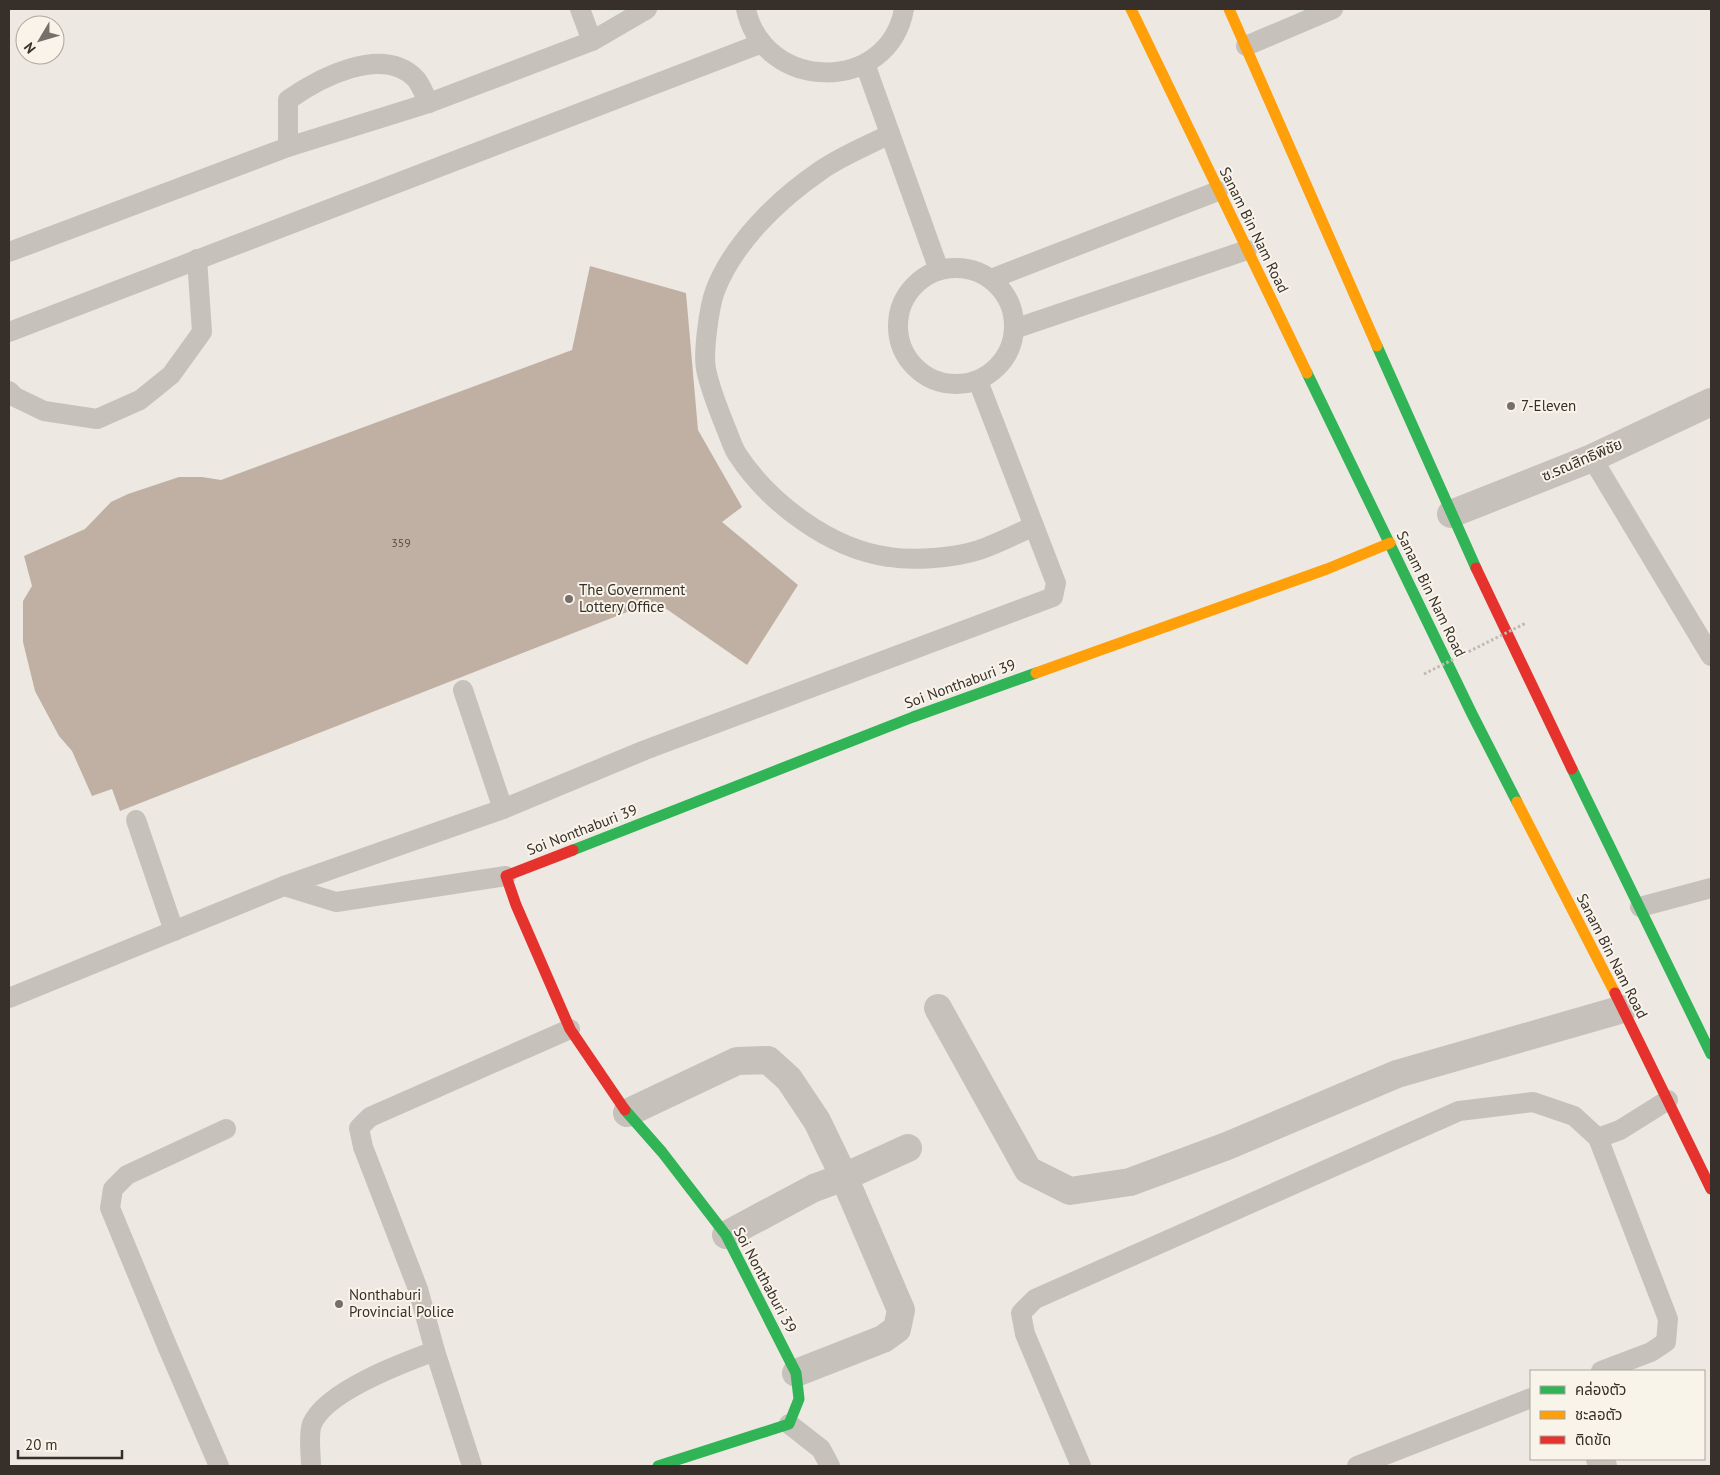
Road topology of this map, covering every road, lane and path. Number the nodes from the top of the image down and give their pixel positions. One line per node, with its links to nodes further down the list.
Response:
1 (580, 9): 8 (lane)
2 (647, 9): 8 (lane)
3 (746, 9): 9 (lane)
4 (904, 9): 11 (lane)
5 (1131, 9): 15 (main road, Sanam Bin Nam Road)
6 (1229, 9): 10 (main road)
7 (1333, 9): 10 (lane)
8 (592, 41): 12 (lane)
9 (762, 43): 11 (lane); 18 (lane)
10 (1246, 46): 27 (main road)
11 (865, 64): 13 (lane)
12 (429, 103): 14 (lane); 14 (lane)
13 (890, 134): 19 (lane); 28 (lane)
14 (288, 147): 17 (lane)
15 (1218, 192): 16 (main road, Sanam Bin Nam Road); 20 (lane)
16 (1247, 250): 21 (lane); 29 (main road, Sanam Bin Nam Road)
17 (9, 252)
18 (198, 259): 22 (lane); 24 (lane)
19 (939, 270): 20 (lane); 23 (lane)
20 (991, 279): 21 (lane)
21 (1014, 330): 23 (lane)
22 (9, 332)
23 (978, 381): 28 (lane)
24 (9, 391)
25 (1711, 402): 26 (street, ซ.รณสิทธิพิชัย)
26 (1592, 458): 27 (street, ซ.รณสิทธิพิชัย); 31 (lane)
27 (1451, 514): 39 (main road)
28 (1034, 526): 34 (lane)
29 (1390, 543): 36 (main road, Soi Nonthaburi 39); 43 (main road, Sanam Bin Nam Road)
30 (1526, 623): 32 (path, bridge)
31 (1711, 656)
32 (1424, 674)
33 (463, 690): 34 (lane)
34 (503, 809): 37 (lane)
35 (136, 820): 40 (lane)
36 (506, 876): 37 (lane); 44 (main road, Soi Nonthaburi 39)
37 (284, 886): 40 (lane)
38 (1711, 888): 39 (lane)
39 (1640, 907): 45 (main road)
40 (174, 931): 41 (lane)
41 (9, 998)
42 (938, 1008): 43 (street)
43 (1623, 1009): 46 (main road, Sanam Bin Nam Road)
44 (570, 1028): 47 (main road, Soi Nonthaburi 39); 54 (lane)
45 (1711, 1054)
46 (1668, 1100): 49 (lane); 52 (main road, Sanam Bin Nam Road)
47 (627, 1113): 51 (street); 53 (main road, Soi Nonthaburi 39)
48 (226, 1129): 59 (lane)
49 (1598, 1138): 55 (lane); 64 (lane)
50 (908, 1148): 51 (street)
51 (844, 1177): 53 (street); 56 (street)
52 (1711, 1189)
53 (726, 1235): 56 (main road, Soi Nonthaburi 39)
54 (435, 1351): 60 (lane); 61 (lane)
55 (1604, 1370)
56 (796, 1373): 58 (main road, Soi Nonthaburi 39)
57 (1530, 1398): 65 (lane)
58 (789, 1424): 62 (main road); 63 (lane)
59 (220, 1466)
60 (311, 1466)
61 (472, 1466)
62 (658, 1466)
63 (830, 1466)
64 (1081, 1466)
65 (1357, 1466)

